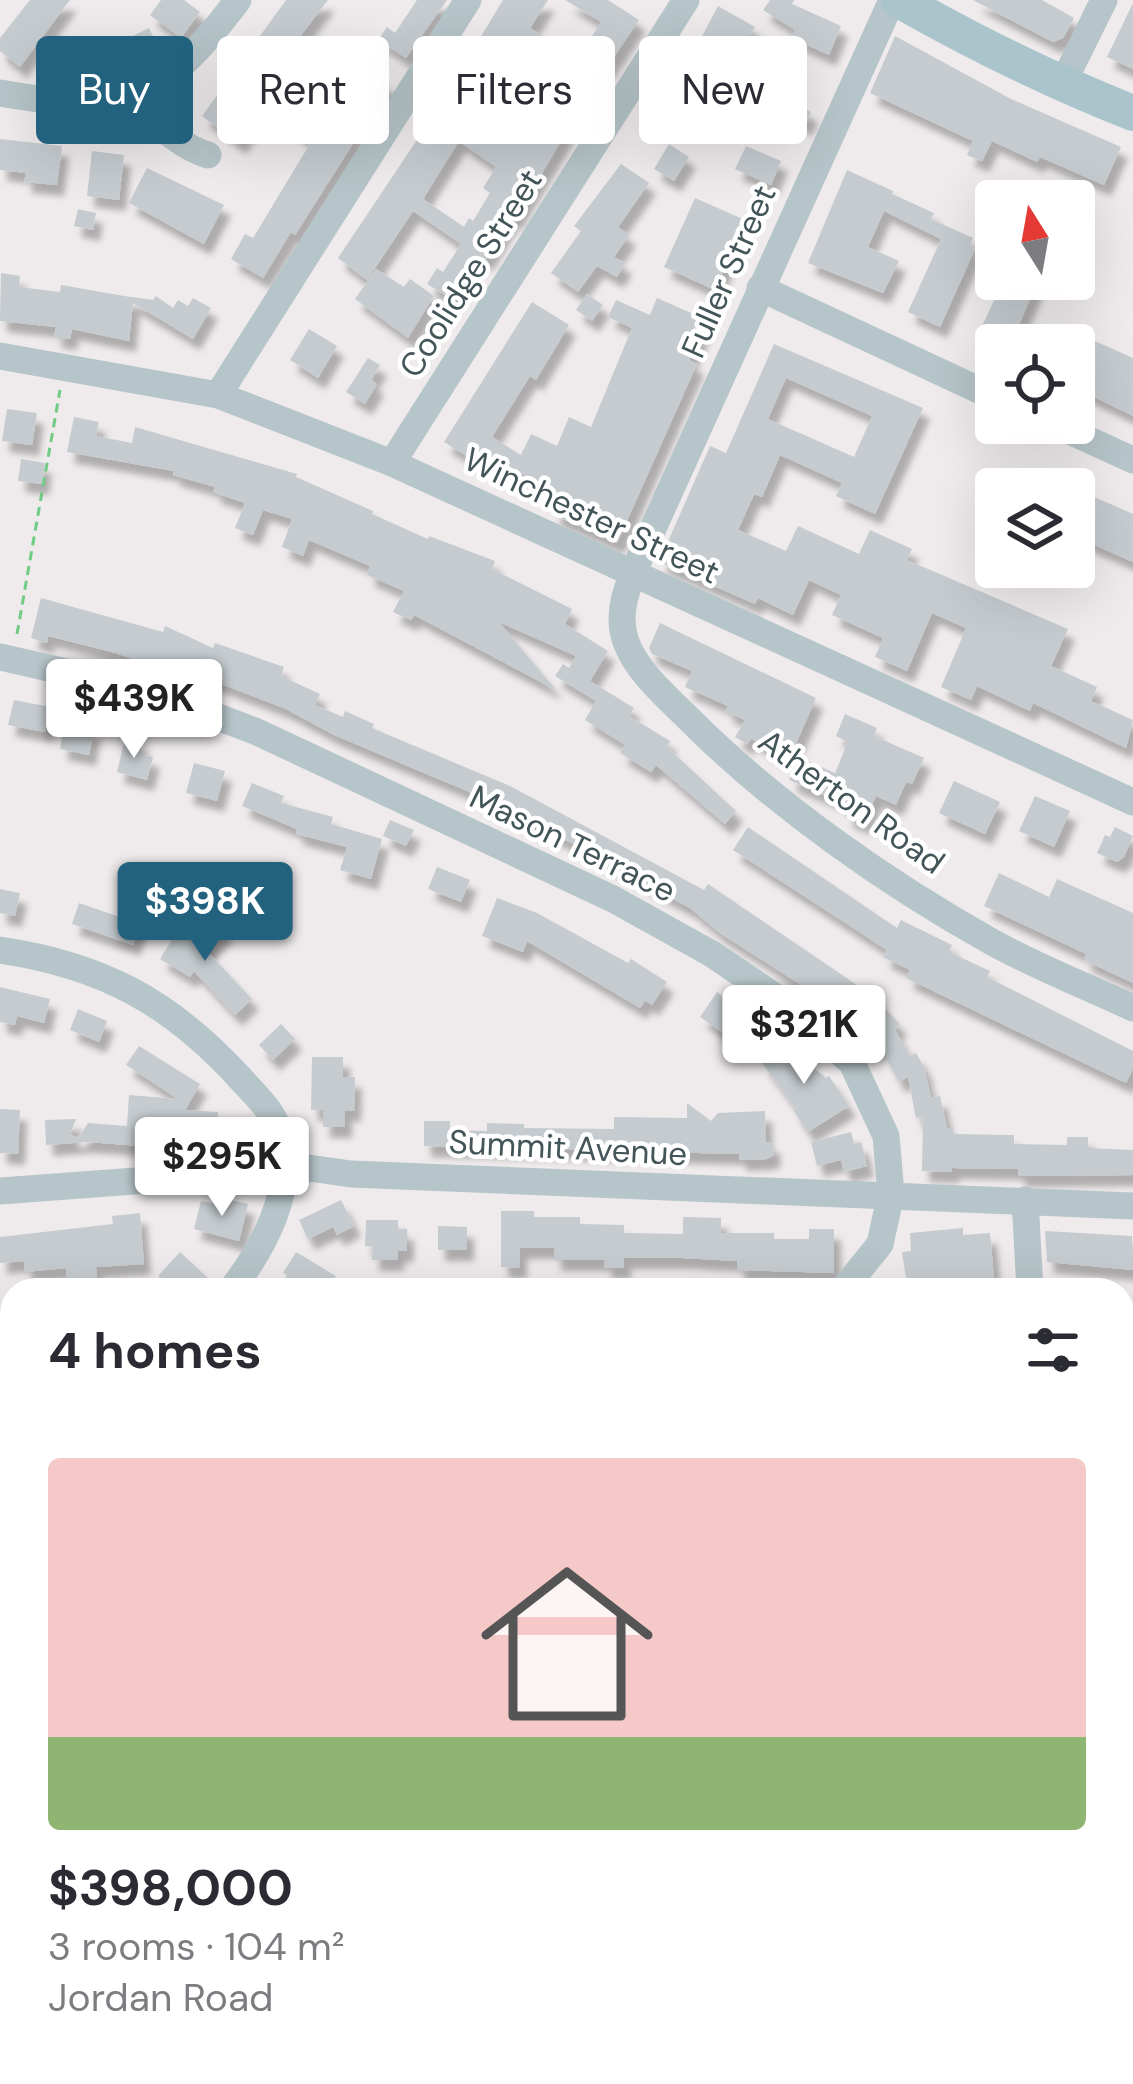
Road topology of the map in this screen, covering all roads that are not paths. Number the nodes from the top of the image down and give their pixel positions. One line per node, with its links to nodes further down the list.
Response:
1 (238, 0): 6 (street)
2 (469, 0): 16 (street)
3 (686, 0): 19 (street, Coolidge Street)
4 (895, 0): 7 (main road); 13 (street, Fuller Street)
5 (1104, 0): 7 (street)
6 (193, 53)
7 (1062, 85): 10 (main road)
8 (0, 93): 9 (street)
9 (36, 98)
10 (1133, 113)
11 (187, 144): 12 (street)
12 (208, 154)
13 (760, 288): 15 (street); 20 (street, Fuller Street)
14 (0, 356): 16 (street, Winchester Street)
15 (975, 388)
16 (218, 395): 19 (street, Winchester Street)
17 (1095, 443): 18 (street)
18 (1133, 460)
19 (392, 463): 20 (street, Winchester Street)
20 (634, 573): 22 (street, Winchester Street); 24 (street, Atherton Road)
21 (8, 651): 27 (street, Mason Terrace)
22 (1132, 798)
23 (0, 950): 25 (street)
24 (1133, 1008)
25 (282, 1170): 26 (street, Summit Avenue); 27 (street, Summit Avenue); 30 (street)
26 (0, 1191)
27 (891, 1194): 28 (street, Summit Avenue); 31 (street, Mason Terrace)
28 (1025, 1201): 29 (street, Summit Avenue); 32 (street)
29 (1133, 1206)
30 (240, 1278)
31 (853, 1278)
32 (1029, 1278)

